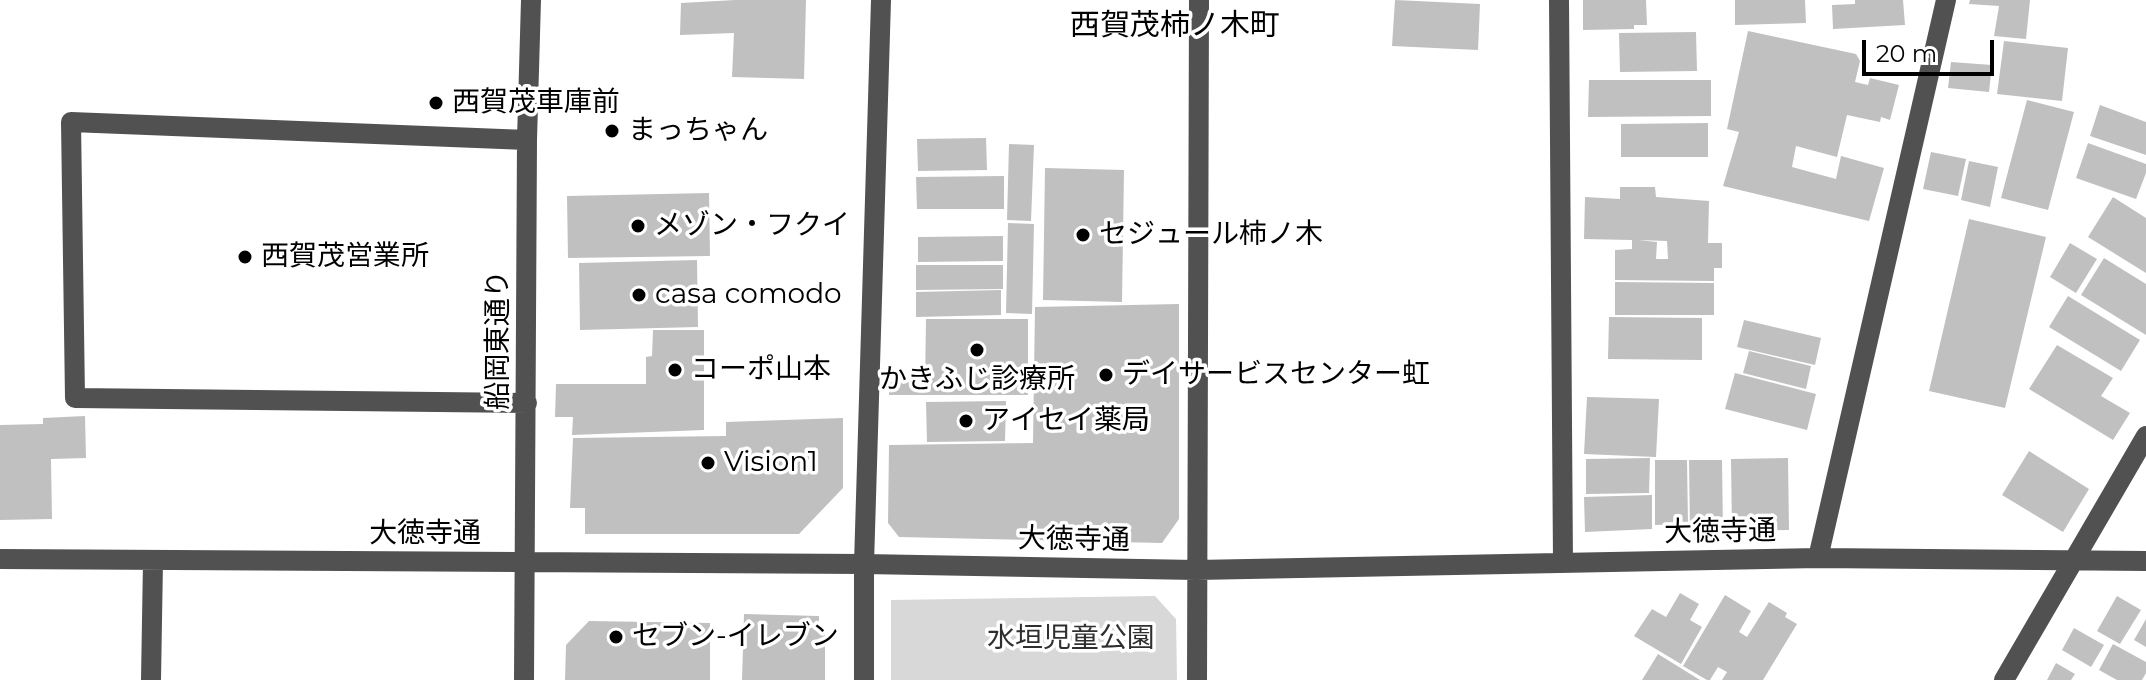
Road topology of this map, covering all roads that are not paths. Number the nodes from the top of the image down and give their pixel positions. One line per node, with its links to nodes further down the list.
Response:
1 (531, 0): 6 (street, 船岡東通り)
2 (881, 0): 16 (street)
3 (1199, 0): 17 (street)
4 (1559, 0): 14 (street)
5 (1946, 0): 9 (street)
6 (527, 140): 7 (street, 船岡東通り); 7 (street)
7 (527, 403): 15 (street, 船岡東通り)
8 (2146, 436): 12 (street)
9 (1818, 558): 12 (street, 大徳寺通); 14 (street, 大徳寺通)
10 (0, 559): 11 (street, 大徳寺通)
11 (153, 561): 15 (street, 大徳寺通); 18 (street)
12 (2072, 561): 13 (street, 大徳寺通); 22 (street)
13 (2146, 561)
14 (1563, 562): 17 (street, 大徳寺通)
15 (526, 563): 16 (street, 大徳寺通); 19 (street, 船岡東通り)
16 (864, 564): 17 (street, 大徳寺通); 20 (street)
17 (1196, 570): 21 (street)
18 (151, 680)
19 (524, 680)
20 (864, 680)
21 (1197, 680)
22 (2004, 680)

